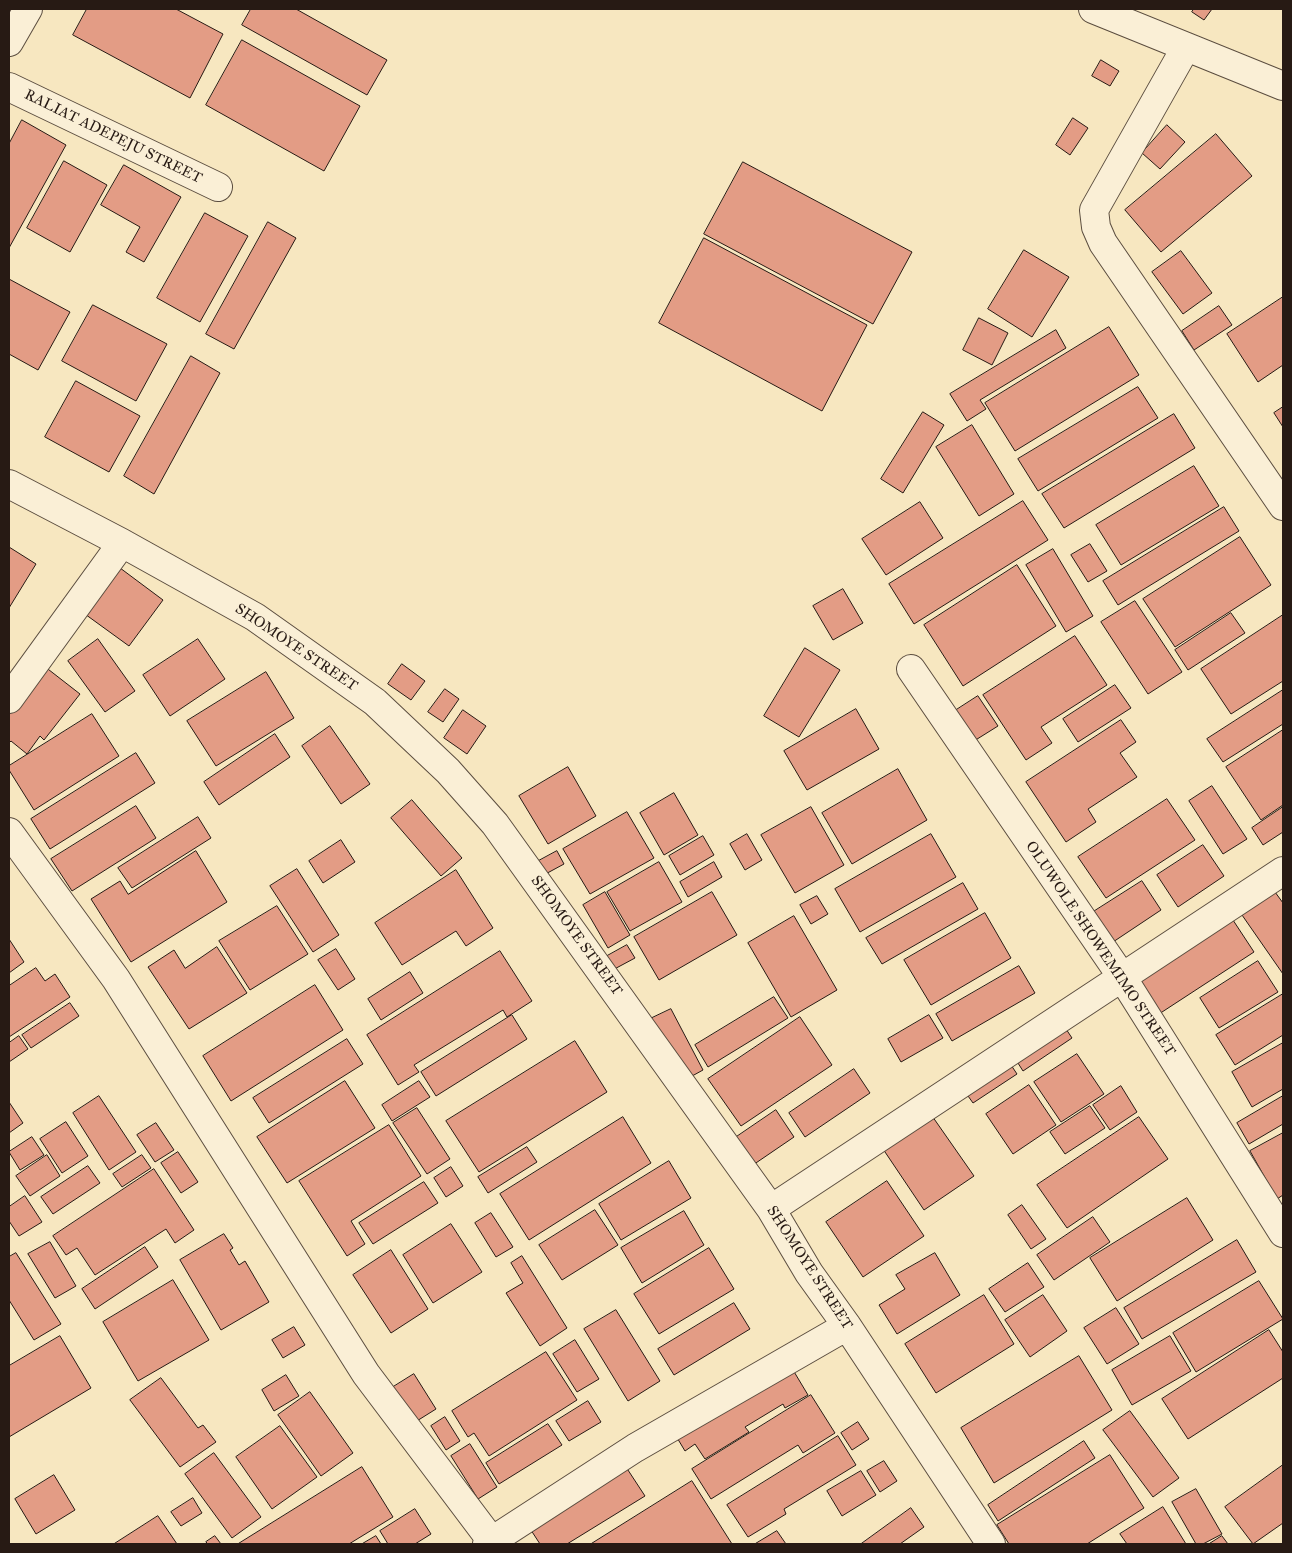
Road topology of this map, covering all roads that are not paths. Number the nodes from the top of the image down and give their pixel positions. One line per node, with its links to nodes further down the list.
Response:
1 (28, 9): 3 (street)
2 (1093, 9): 4 (street)
3 (9, 42)
4 (1186, 47): 5 (street); 9 (street)
5 (1283, 86)
6 (9, 87): 7 (street, RALIAT ADEPEJU STREET)
7 (218, 187)
8 (9, 484): 10 (street, SHOMOYE STREET)
9 (1283, 506)
10 (122, 543): 12 (street); 16 (street, SHOMOYE STREET)
11 (911, 669): 15 (street, OLUWOLE SHOWEMIMO STREET)
12 (9, 699)
13 (9, 832): 19 (street)
14 (1283, 871): 15 (street)
15 (1122, 977): 16 (street); 17 (street, OLUWOLE SHOWEMIMO STREET)
16 (771, 1209): 18 (street, SHOMOYE STREET)
17 (1283, 1233)
18 (847, 1326): 19 (street); 20 (street, SHOMOYE STREET)
19 (491, 1543)
20 (991, 1544)

